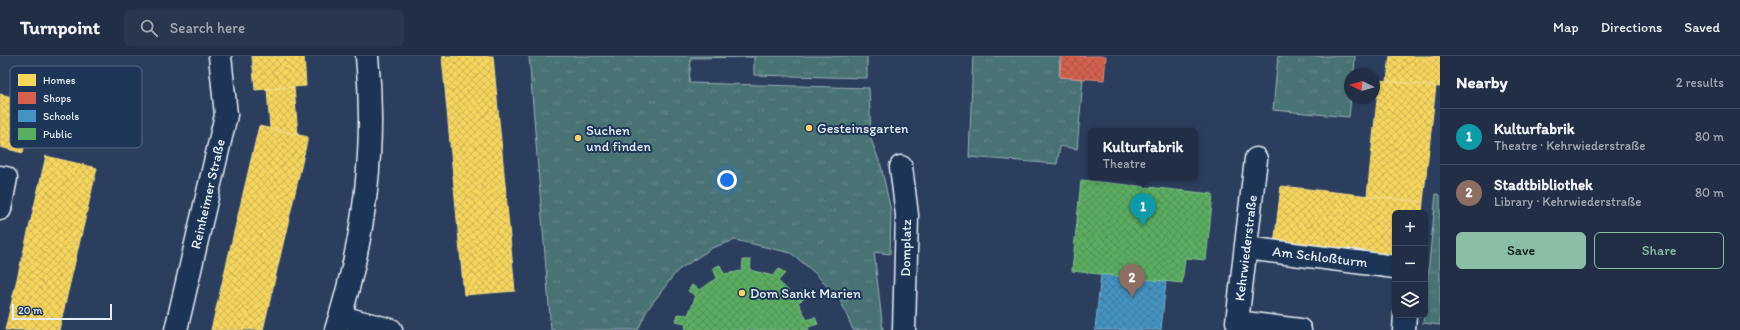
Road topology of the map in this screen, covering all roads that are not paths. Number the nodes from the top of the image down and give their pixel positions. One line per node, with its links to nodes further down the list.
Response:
1 (220, 56): 12 (street, Reinheimer Straße)
2 (367, 56): 10 (street)
3 (1256, 159): 7 (street, Kehrwiederstraße)
4 (901, 167): 14 (street, Domplatz)
5 (0, 177): 6 (street)
6 (0, 209)
7 (1246, 248): 8 (street, Am Schloßturm); 11 (street, Kehrwiederstraße)
8 (1392, 267)
9 (1406, 318): 16 (street)
10 (339, 324): 13 (street)
11 (1231, 326): 15 (street)
12 (176, 330)
13 (391, 330)
14 (904, 330)
15 (1300, 330)
16 (1404, 330)

